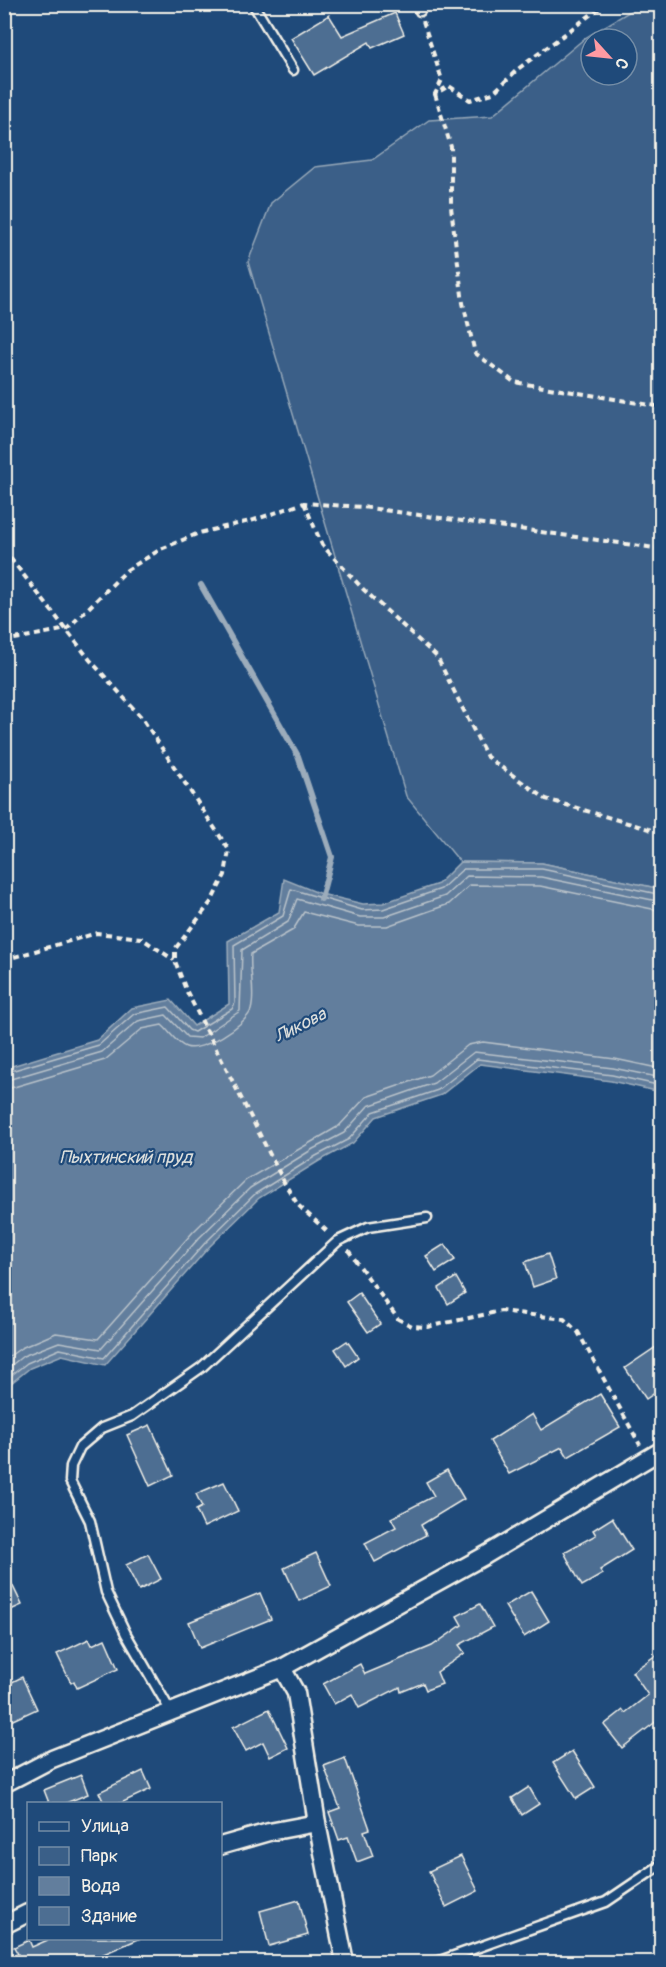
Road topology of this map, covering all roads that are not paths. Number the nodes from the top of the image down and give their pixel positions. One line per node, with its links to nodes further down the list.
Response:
1 (253, 4): 2 (lane)
2 (293, 70)
3 (427, 1218): 6 (lane)
4 (655, 1455): 5 (street)
5 (282, 1668): 6 (street); 8 (street)
6 (171, 1712): 7 (street)
7 (4, 1785)
8 (317, 1823): 9 (street); 13 (street)
9 (222, 1845)
10 (662, 1864): 14 (lane)
11 (27, 1914): 12 (street)
12 (4, 1926)
13 (345, 1962)
14 (437, 1962)

